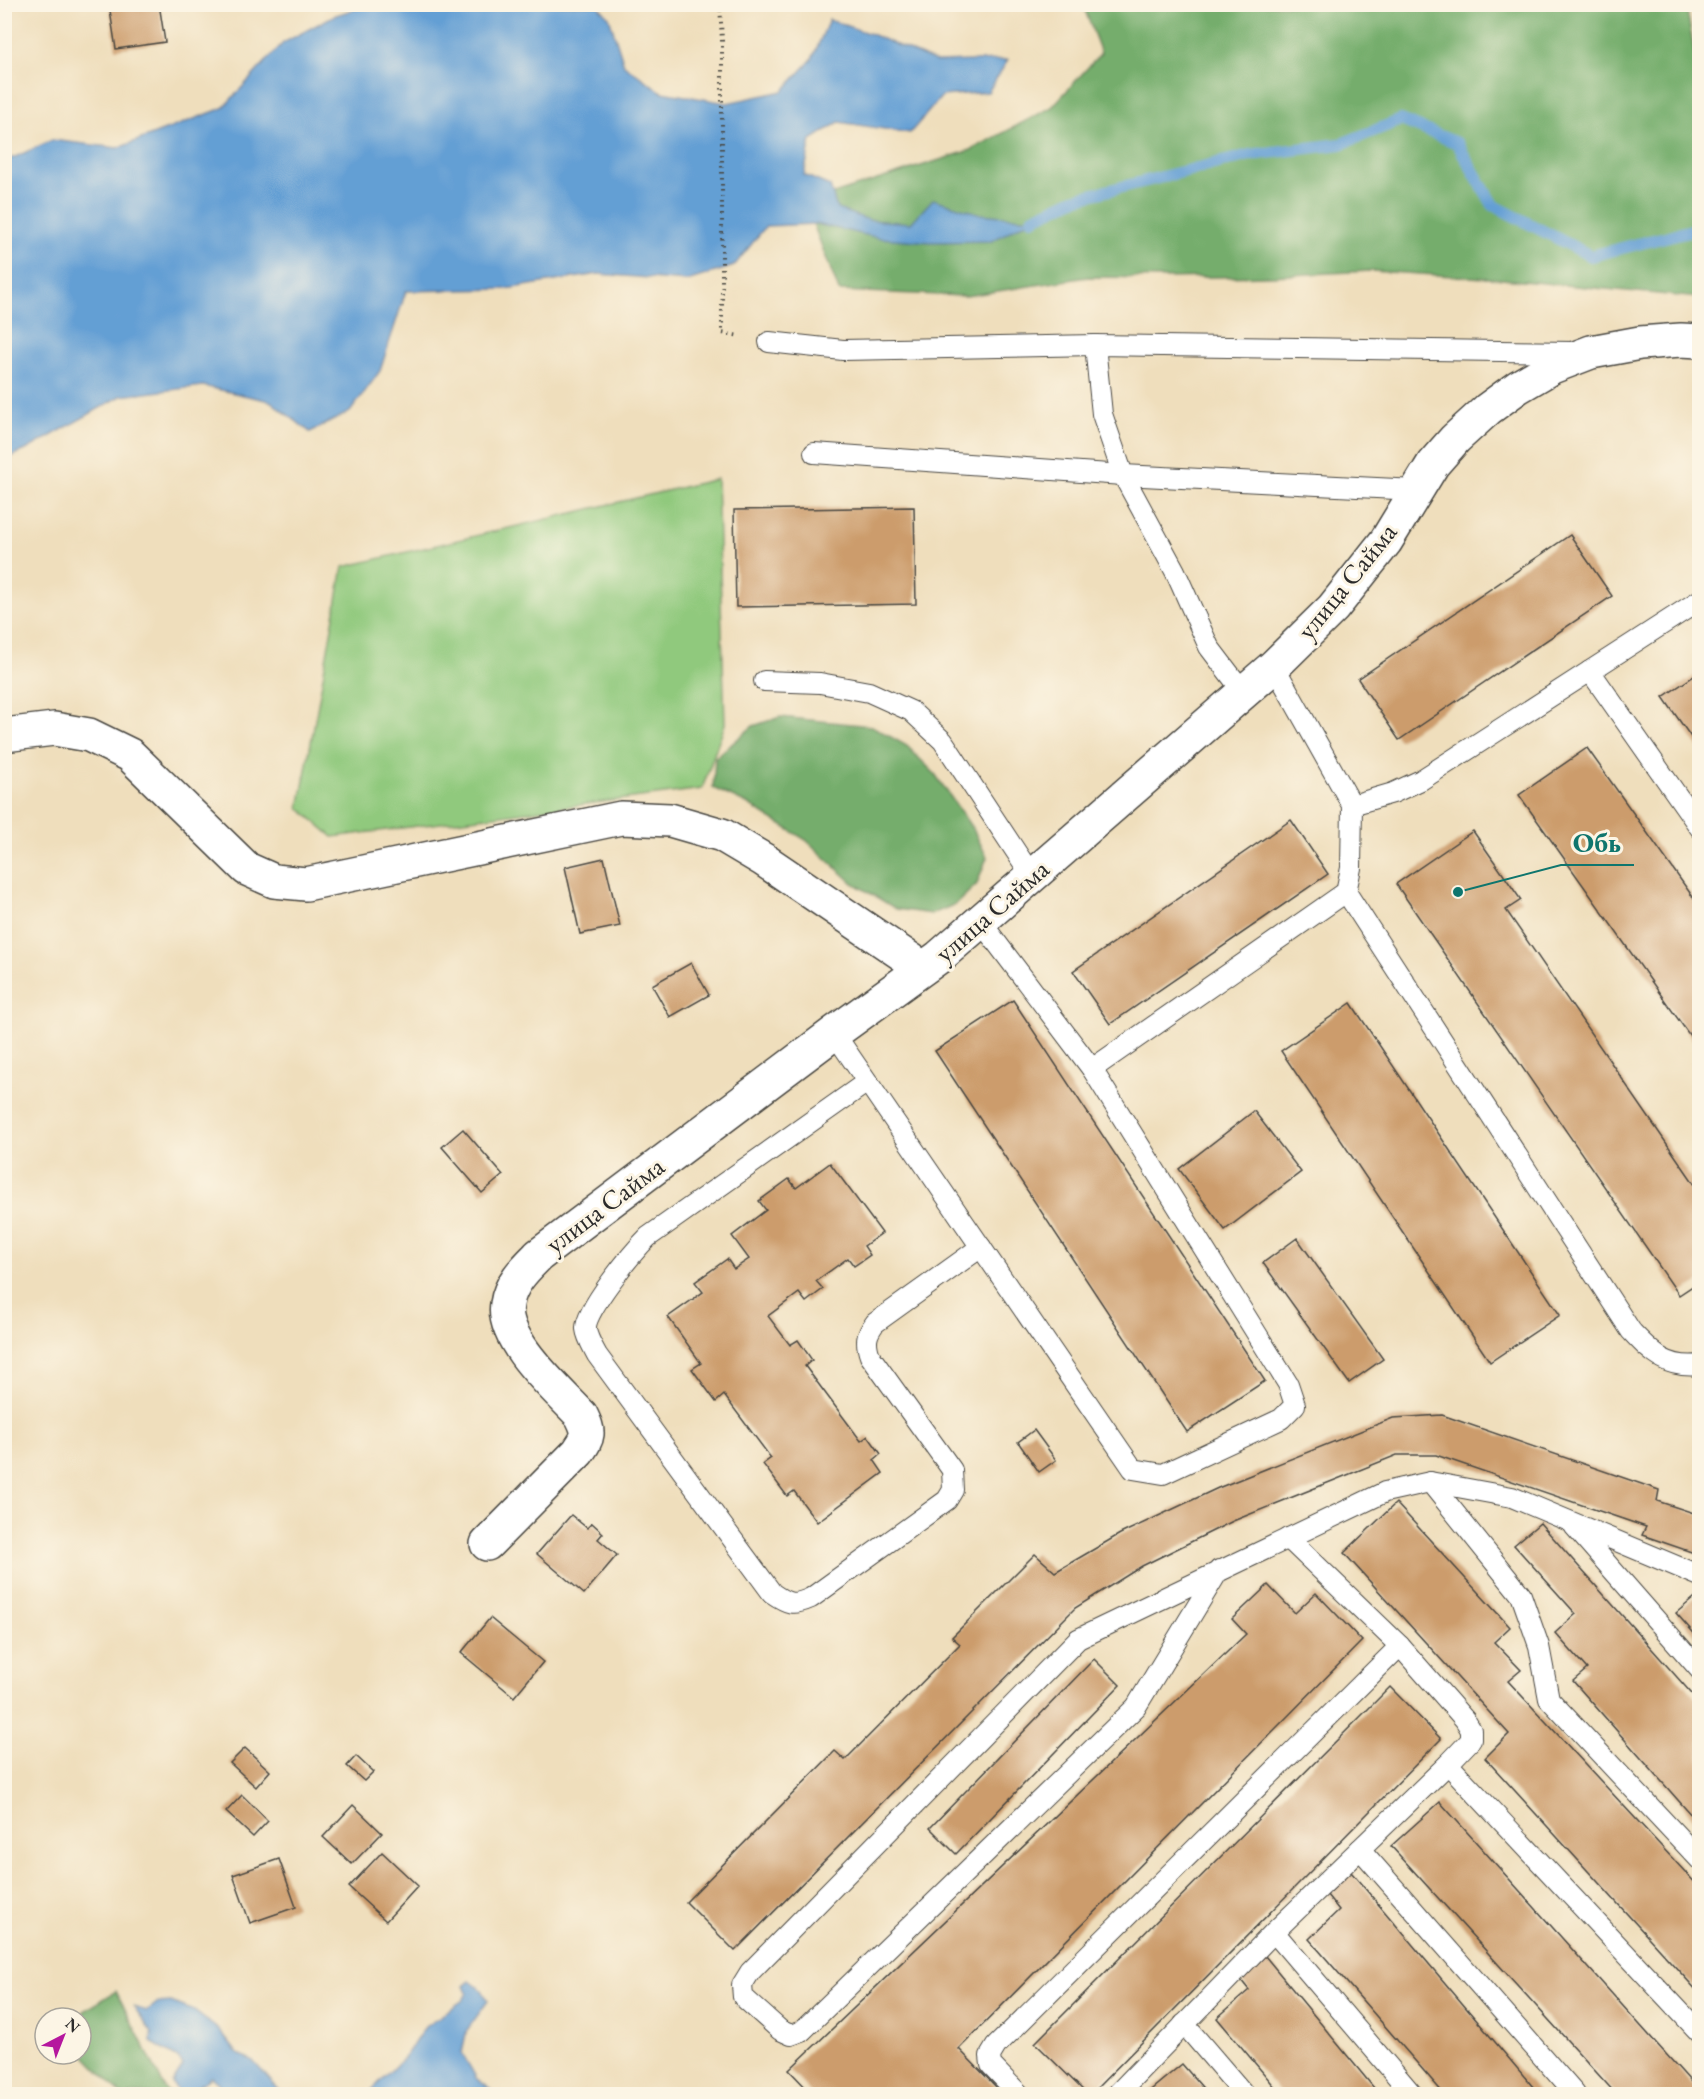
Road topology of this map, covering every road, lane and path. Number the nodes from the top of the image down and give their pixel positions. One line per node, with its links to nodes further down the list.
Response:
1 (720, 4): 2 (path)
2 (722, 333)
3 (1700, 341): 6 (street, улица Сайма)
4 (769, 342): 5 (lane)
5 (1095, 345): 6 (lane); 8 (lane)
6 (1591, 352): 9 (street, улица Сайма)
7 (814, 453): 8 (lane)
8 (1124, 475): 9 (lane); 14 (lane)
9 (1416, 490): 11 (street, улица Сайма)
10 (1700, 600): 12 (lane)
11 (1274, 666): 14 (street, улица Сайма); 16 (lane)
12 (1590, 671): 16 (lane); 17 (lane)
13 (764, 681): 18 (lane)
14 (1244, 693): 18 (street, улица Сайма)
15 (4, 735): 21 (street)
16 (1352, 805): 19 (lane)
17 (1700, 828)
18 (1032, 876): 20 (street, улица Сайма)
19 (1346, 892): 23 (lane); 26 (lane)
20 (981, 922): 21 (street, улица Сайма); 23 (lane)
21 (924, 968): 22 (street, улица Сайма)
22 (834, 1033): 24 (lane); 30 (street, улица Сайма)
23 (1092, 1069): 25 (lane)
24 (867, 1082): 25 (lane); 25 (lane)
25 (981, 1247)
26 (1700, 1365)
27 (1430, 1482): 28 (lane); 29 (lane); 37 (lane)
28 (1570, 1522): 32 (lane); 34 (lane)
29 (1288, 1538): 31 (lane); 33 (lane)
30 (487, 1544)
31 (1219, 1570): 31 (lane)
32 (1700, 1576)
33 (1400, 1646): 35 (lane); 41 (lane)
34 (1700, 1670)
35 (1448, 1764): 36 (lane); 40 (lane)
36 (1360, 1849): 38 (lane); 45 (lane)
37 (1700, 1860)
38 (1274, 1932): 39 (lane); 44 (lane)
39 (1184, 2024): 42 (lane); 43 (lane)
40 (1700, 2033)
41 (1019, 2094)
42 (1117, 2094)
43 (1244, 2094)
44 (1412, 2094)
45 (1575, 2094)

